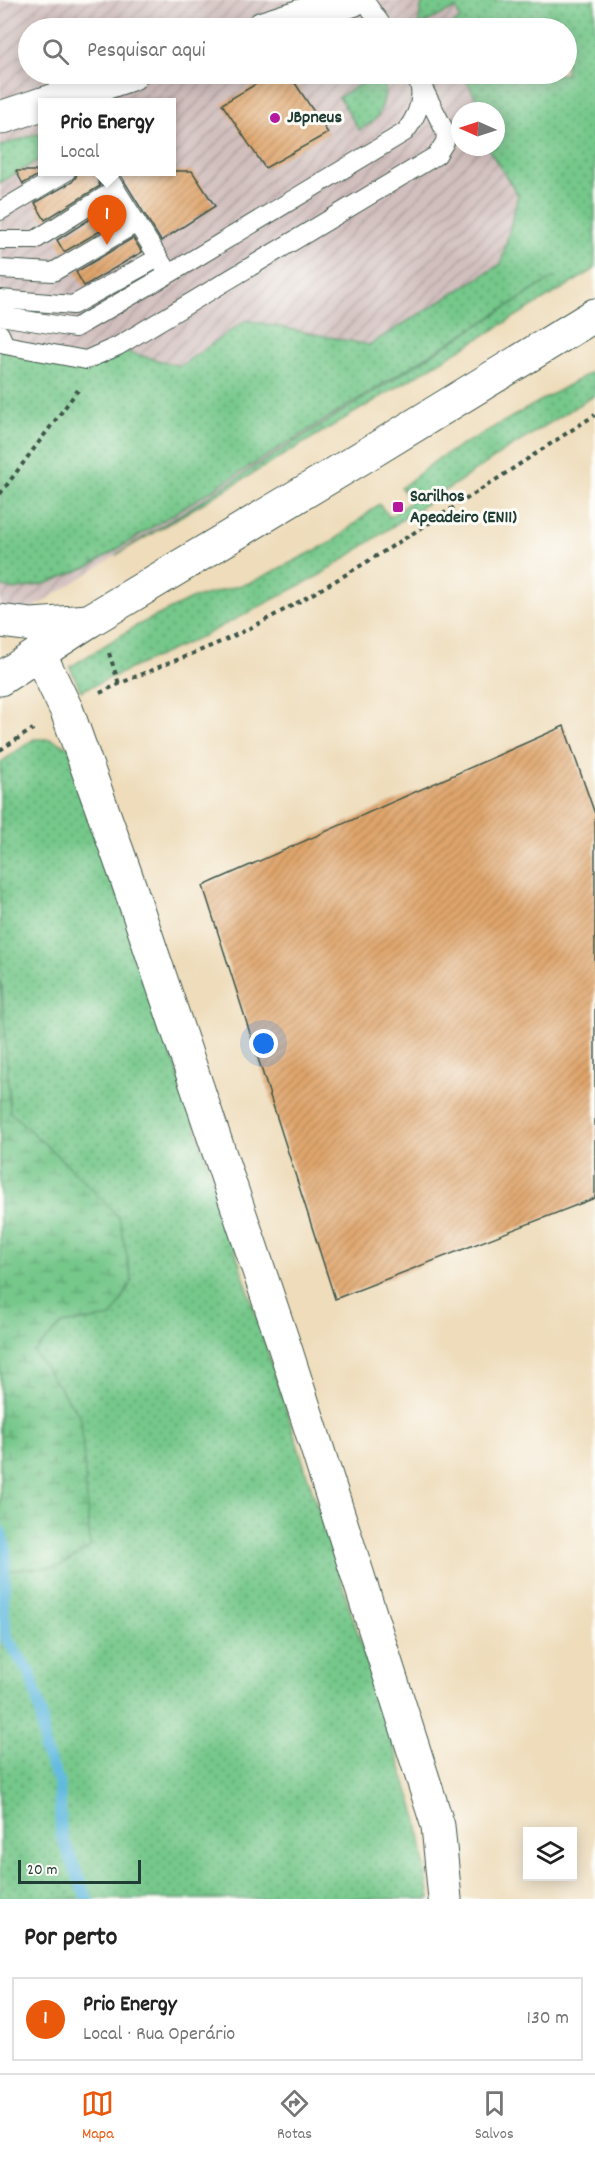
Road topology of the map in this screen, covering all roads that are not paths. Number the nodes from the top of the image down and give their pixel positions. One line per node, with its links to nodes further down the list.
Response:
1 (352, 0): 3 (street)
2 (364, 0): 4 (lane)
3 (295, 18)
4 (377, 18)
5 (101, 84): 8 (street)
6 (419, 84): 19 (lane)
7 (421, 84): 23 (lane)
8 (59, 98)
9 (38, 105): 10 (street)
10 (0, 118)
11 (58, 176): 14 (lane)
12 (108, 176): 13 (lane)
13 (116, 189): 15 (lane); 16 (lane)
14 (0, 211)
15 (137, 223): 17 (lane); 18 (lane)
16 (0, 240)
17 (158, 258): 19 (lane); 20 (lane)
18 (0, 269)
19 (170, 274): 22 (lane)
20 (0, 299)
21 (595, 315): 25 (street)
22 (0, 316)
23 (0, 334)
24 (0, 621): 25 (street)
25 (97, 633): 26 (street)
26 (39, 653): 27 (street); 28 (street)
27 (0, 679)
28 (445, 1899)

